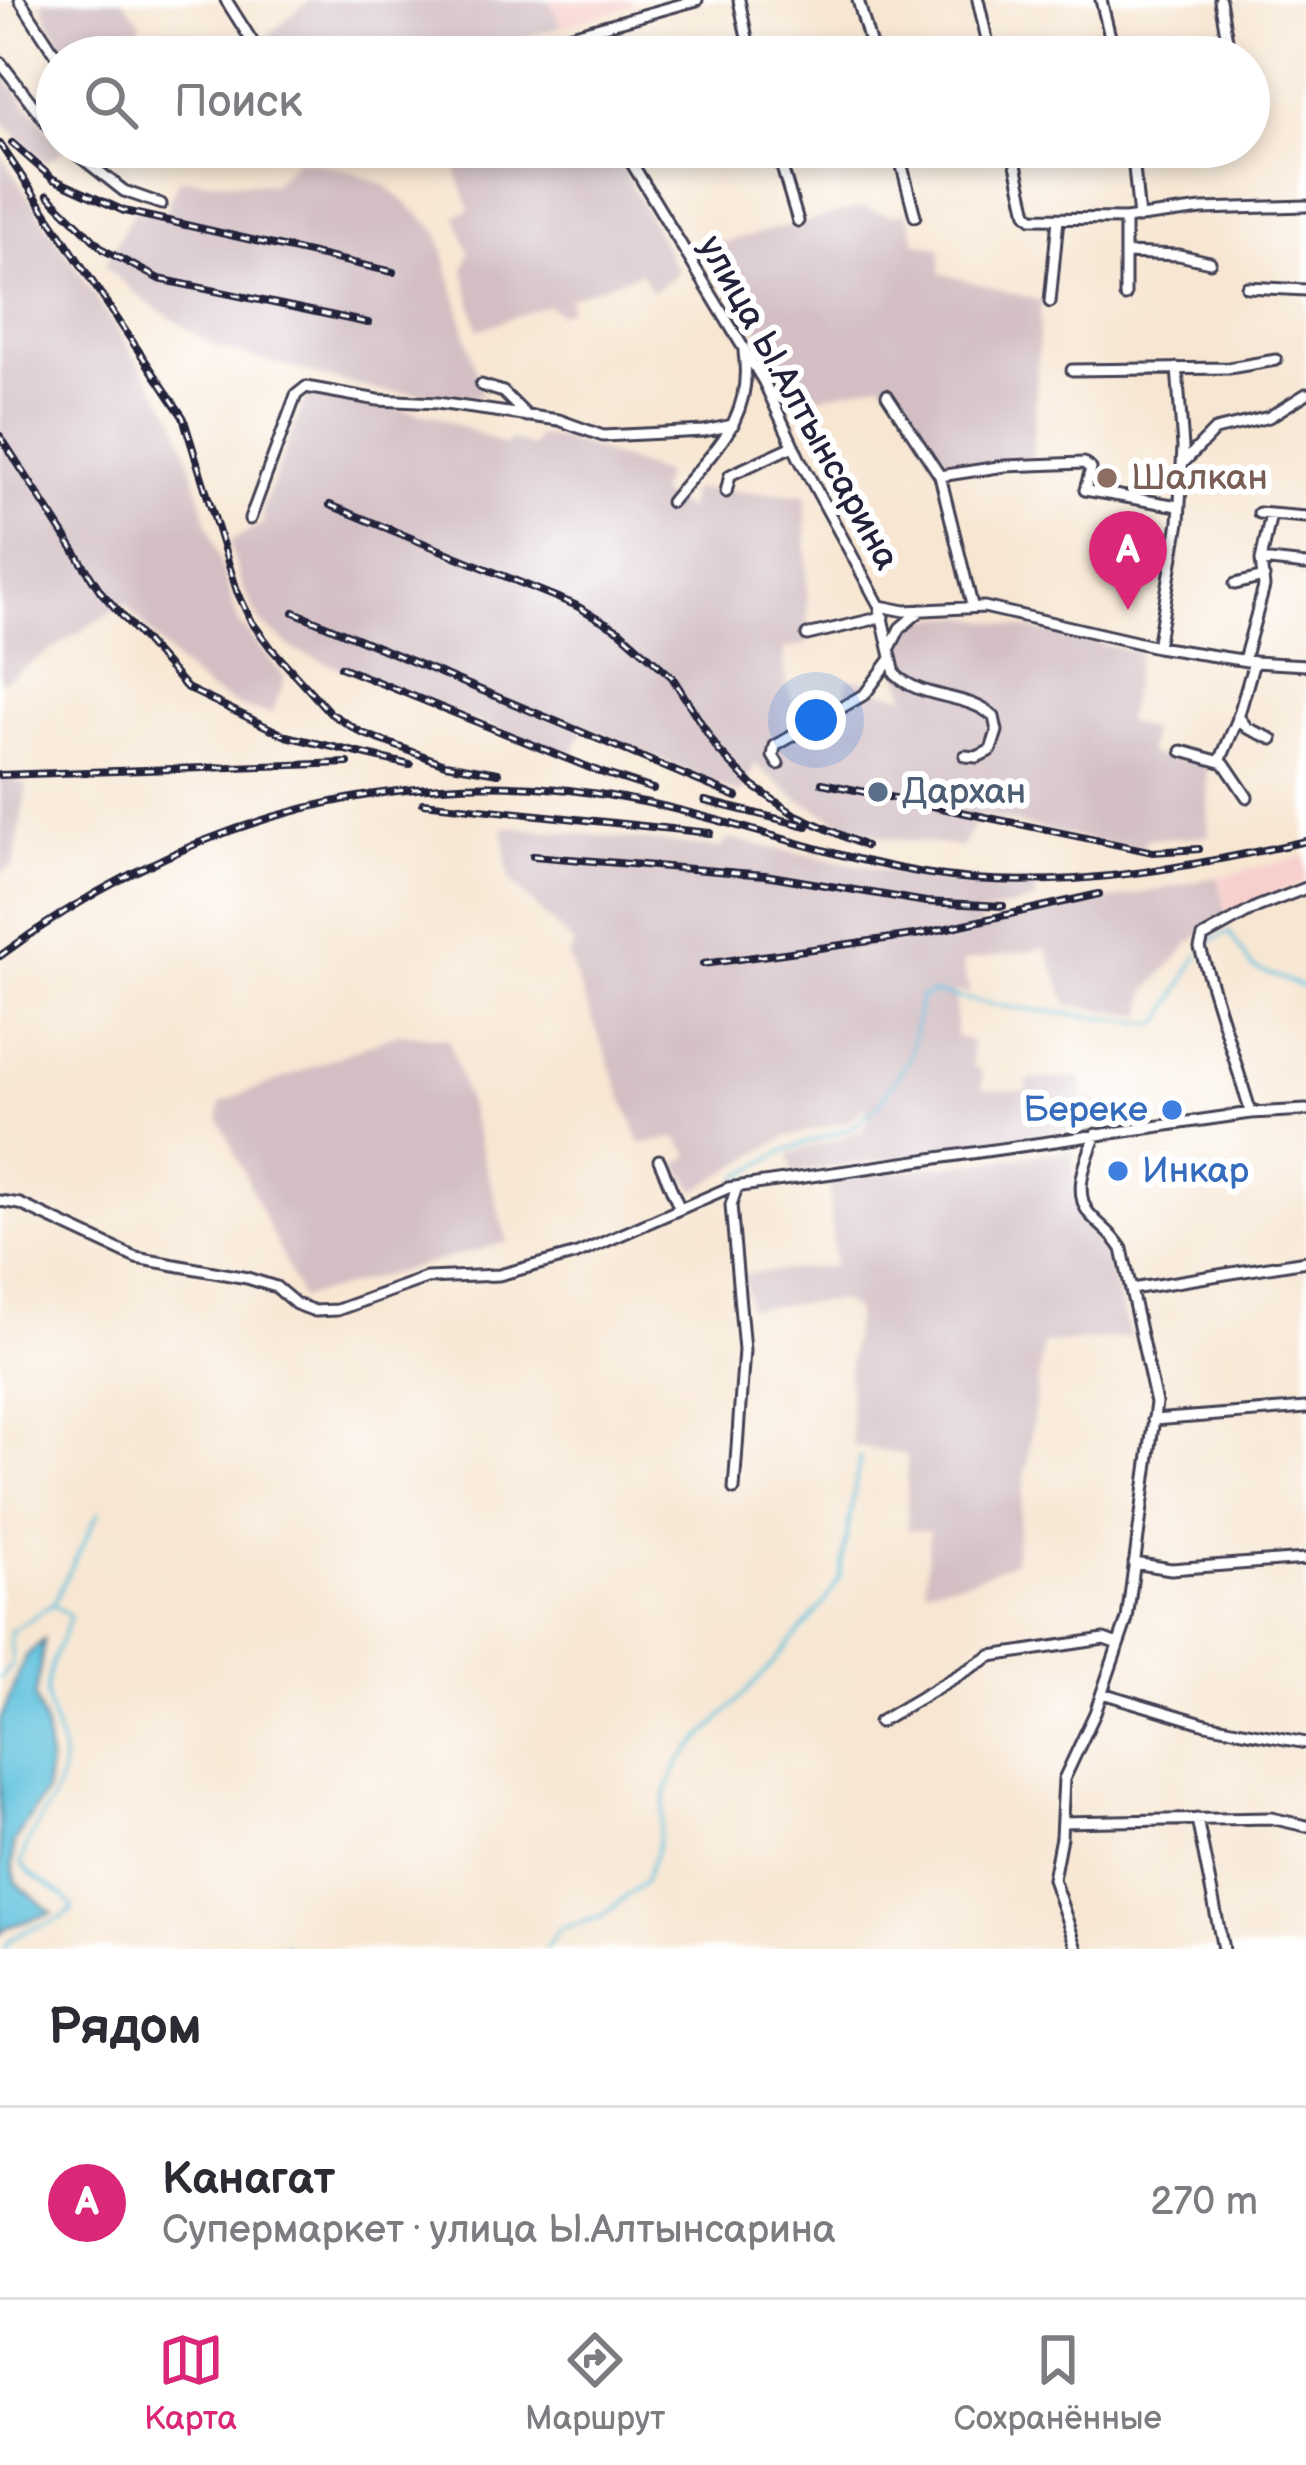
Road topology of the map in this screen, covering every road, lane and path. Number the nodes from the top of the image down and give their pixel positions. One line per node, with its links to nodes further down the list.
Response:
1 (20, 0): 10 (street)
2 (226, 0): 13 (street)
3 (697, 0): 11 (street)
4 (739, 0): 15 (street)
5 (858, 0): 16 (street)
6 (978, 0): 17 (street)
7 (1101, 0): 18 (street)
8 (1220, 0): 19 (street)
9 (634, 2): 11 (street)
10 (32, 6): 12 (street)
11 (642, 15): 14 (street)
12 (47, 36)
13 (249, 36)
14 (573, 36)
15 (747, 36)
16 (868, 36)
17 (986, 36)
18 (1110, 36)
19 (1226, 36)
20 (0, 62): 21 (street)
21 (36, 109)
22 (93, 168): 28 (street)
23 (635, 168): 41 (street, улица Ы.Алтынсарина)
24 (782, 168): 34 (street)
25 (902, 168): 30 (street)
26 (1017, 168): 31 (street)
27 (1135, 168): 32 (street)
28 (161, 204)
29 (1306, 206): 32 (street)
30 (915, 216)
31 (1058, 218): 33 (street); 40 (street)
32 (1139, 218): 33 (street)
33 (1125, 219): 35 (street)
34 (798, 221)
35 (1126, 253): 36 (street); 39 (street)
36 (1210, 262)
37 (1246, 287): 38 (street)
38 (1306, 290)
39 (1125, 296)
40 (1050, 302)
41 (741, 340): 49 (street); 50 (street, улица Ы.Алтынсарина)
42 (1276, 361): 43 (street)
43 (1178, 368): 44 (street); 51 (street)
44 (1072, 370)
45 (481, 385): 48 (street)
46 (1306, 394): 51 (street)
47 (887, 395): 52 (street)
48 (527, 416): 49 (street); 57 (street)
49 (734, 425): 54 (street)
50 (793, 446): 53 (street); 62 (street, улица Ы.Алтынсарина)
51 (1183, 463): 55 (street)
52 (940, 476): 55 (street); 63 (street)
53 (726, 492)
54 (671, 502)
55 (1178, 506): 68 (street)
56 (1306, 517): 58 (street)
57 (250, 519)
58 (1262, 560): 59 (street); 60 (street)
59 (1306, 565)
60 (1264, 577): 61 (street); 70 (street)
61 (1235, 584)
62 (879, 605): 64 (street, улица Ы.Алтынсарина); 65 (street)
63 (979, 606): 64 (street, улица Ы.Алтынсарина); 66 (street); 68 (street, улица Ы.Алтынсарина)
64 (921, 610): 69 (street)
65 (883, 617): 67 (street); 69 (street)
66 (981, 622)
67 (807, 635)
68 (1156, 647): 70 (street, улица Ы.Алтынсарина)
69 (890, 656): 75 (street); 77 (street)
70 (1249, 661): 71 (street, улица Ы.Алтынсарина); 72 (street)
71 (1306, 665)
72 (1238, 716): 73 (street); 76 (street)
73 (1272, 739)
74 (1181, 751): 76 (street)
75 (965, 756)
76 (1220, 761): 78 (street)
77 (778, 764)
78 (1247, 797)
79 (1306, 888): 81 (street)
80 (1306, 1110): 81 (street)
81 (1251, 1113): 82 (street)
82 (1096, 1134): 84 (street); 88 (street)
83 (659, 1160): 86 (street)
84 (733, 1187): 86 (street); 91 (street)
85 (0, 1201): 86 (street)
86 (679, 1207)
87 (1306, 1261): 88 (street)
88 (1132, 1289): 90 (street)
89 (1306, 1408): 90 (street)
90 (1154, 1420): 93 (street)
91 (734, 1489)
92 (1306, 1559): 93 (street)
93 (1134, 1563): 94 (street)
94 (1118, 1644): 95 (street); 96 (street)
95 (1102, 1693): 97 (street); 99 (street)
96 (879, 1722)
97 (1306, 1742)
98 (1197, 1819): 99 (street); 100 (street); 102 (street)
99 (1061, 1822): 101 (street)
100 (1306, 1826)
101 (1077, 1949)
102 (1223, 1949)

